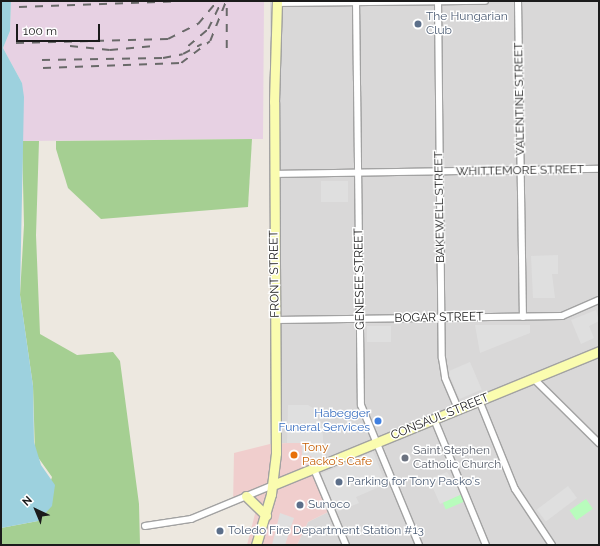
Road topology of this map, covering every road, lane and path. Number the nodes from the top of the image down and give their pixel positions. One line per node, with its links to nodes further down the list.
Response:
1 (485, 1): 5 (street)
2 (518, 1): 7 (street, VALENTINE STREET)
3 (277, 2): 4 (street); 10 (street, FRONT STREET)
4 (356, 2): 5 (street); 9 (street, GENESEE STREET)
5 (438, 2): 8 (street, BAKEWELL STREET)
6 (599, 169): 7 (street, WHITTEMORE STREET)
7 (521, 171): 8 (street, WHITTEMORE STREET); 12 (street, VALENTINE STREET)
8 (440, 172): 9 (street, WHITTEMORE STREET); 14 (street, BAKEWELL STREET)
9 (358, 173): 10 (street, WHITTEMORE STREET); 13 (street, GENESEE STREET)
10 (274, 174): 15 (street, FRONT STREET)
11 (599, 300): 12 (street, BOGAR STREET)
12 (523, 316): 14 (street, BOGAR STREET)
13 (361, 319): 14 (street, BOGAR STREET); 15 (street, BOGAR STREET); 21 (street, GENESEE STREET)
14 (442, 319): 19 (street, BAKEWELL STREET)
15 (276, 320): 24 (street, FRONT STREET)
16 (599, 351): 17 (street, CONSAUL STREET)
17 (533, 378): 18 (street, CONSAUL STREET); 22 (street)
18 (479, 400): 19 (street, CONSAUL STREET); 32 (street)
19 (458, 409): 20 (street, CONSAUL STREET)
20 (434, 419): 21 (street, CONSAUL STREET); 31 (street)
21 (376, 443): 23 (street, CONSAUL STREET); 30 (street, GENESEE STREET)
22 (599, 443)
23 (314, 469): 24 (street, CONSAUL STREET); 29 (street)
24 (273, 485): 25 (street, CONSAUL STREET); 26 (street, FRONT STREET)
25 (246, 496): 26 (street); 27 (street, CONSAUL STREET)
26 (266, 515): 28 (street, FRONT STREET)
27 (145, 526)
28 (256, 545)
29 (346, 545)
30 (419, 545)
31 (486, 545)
32 (552, 545)

